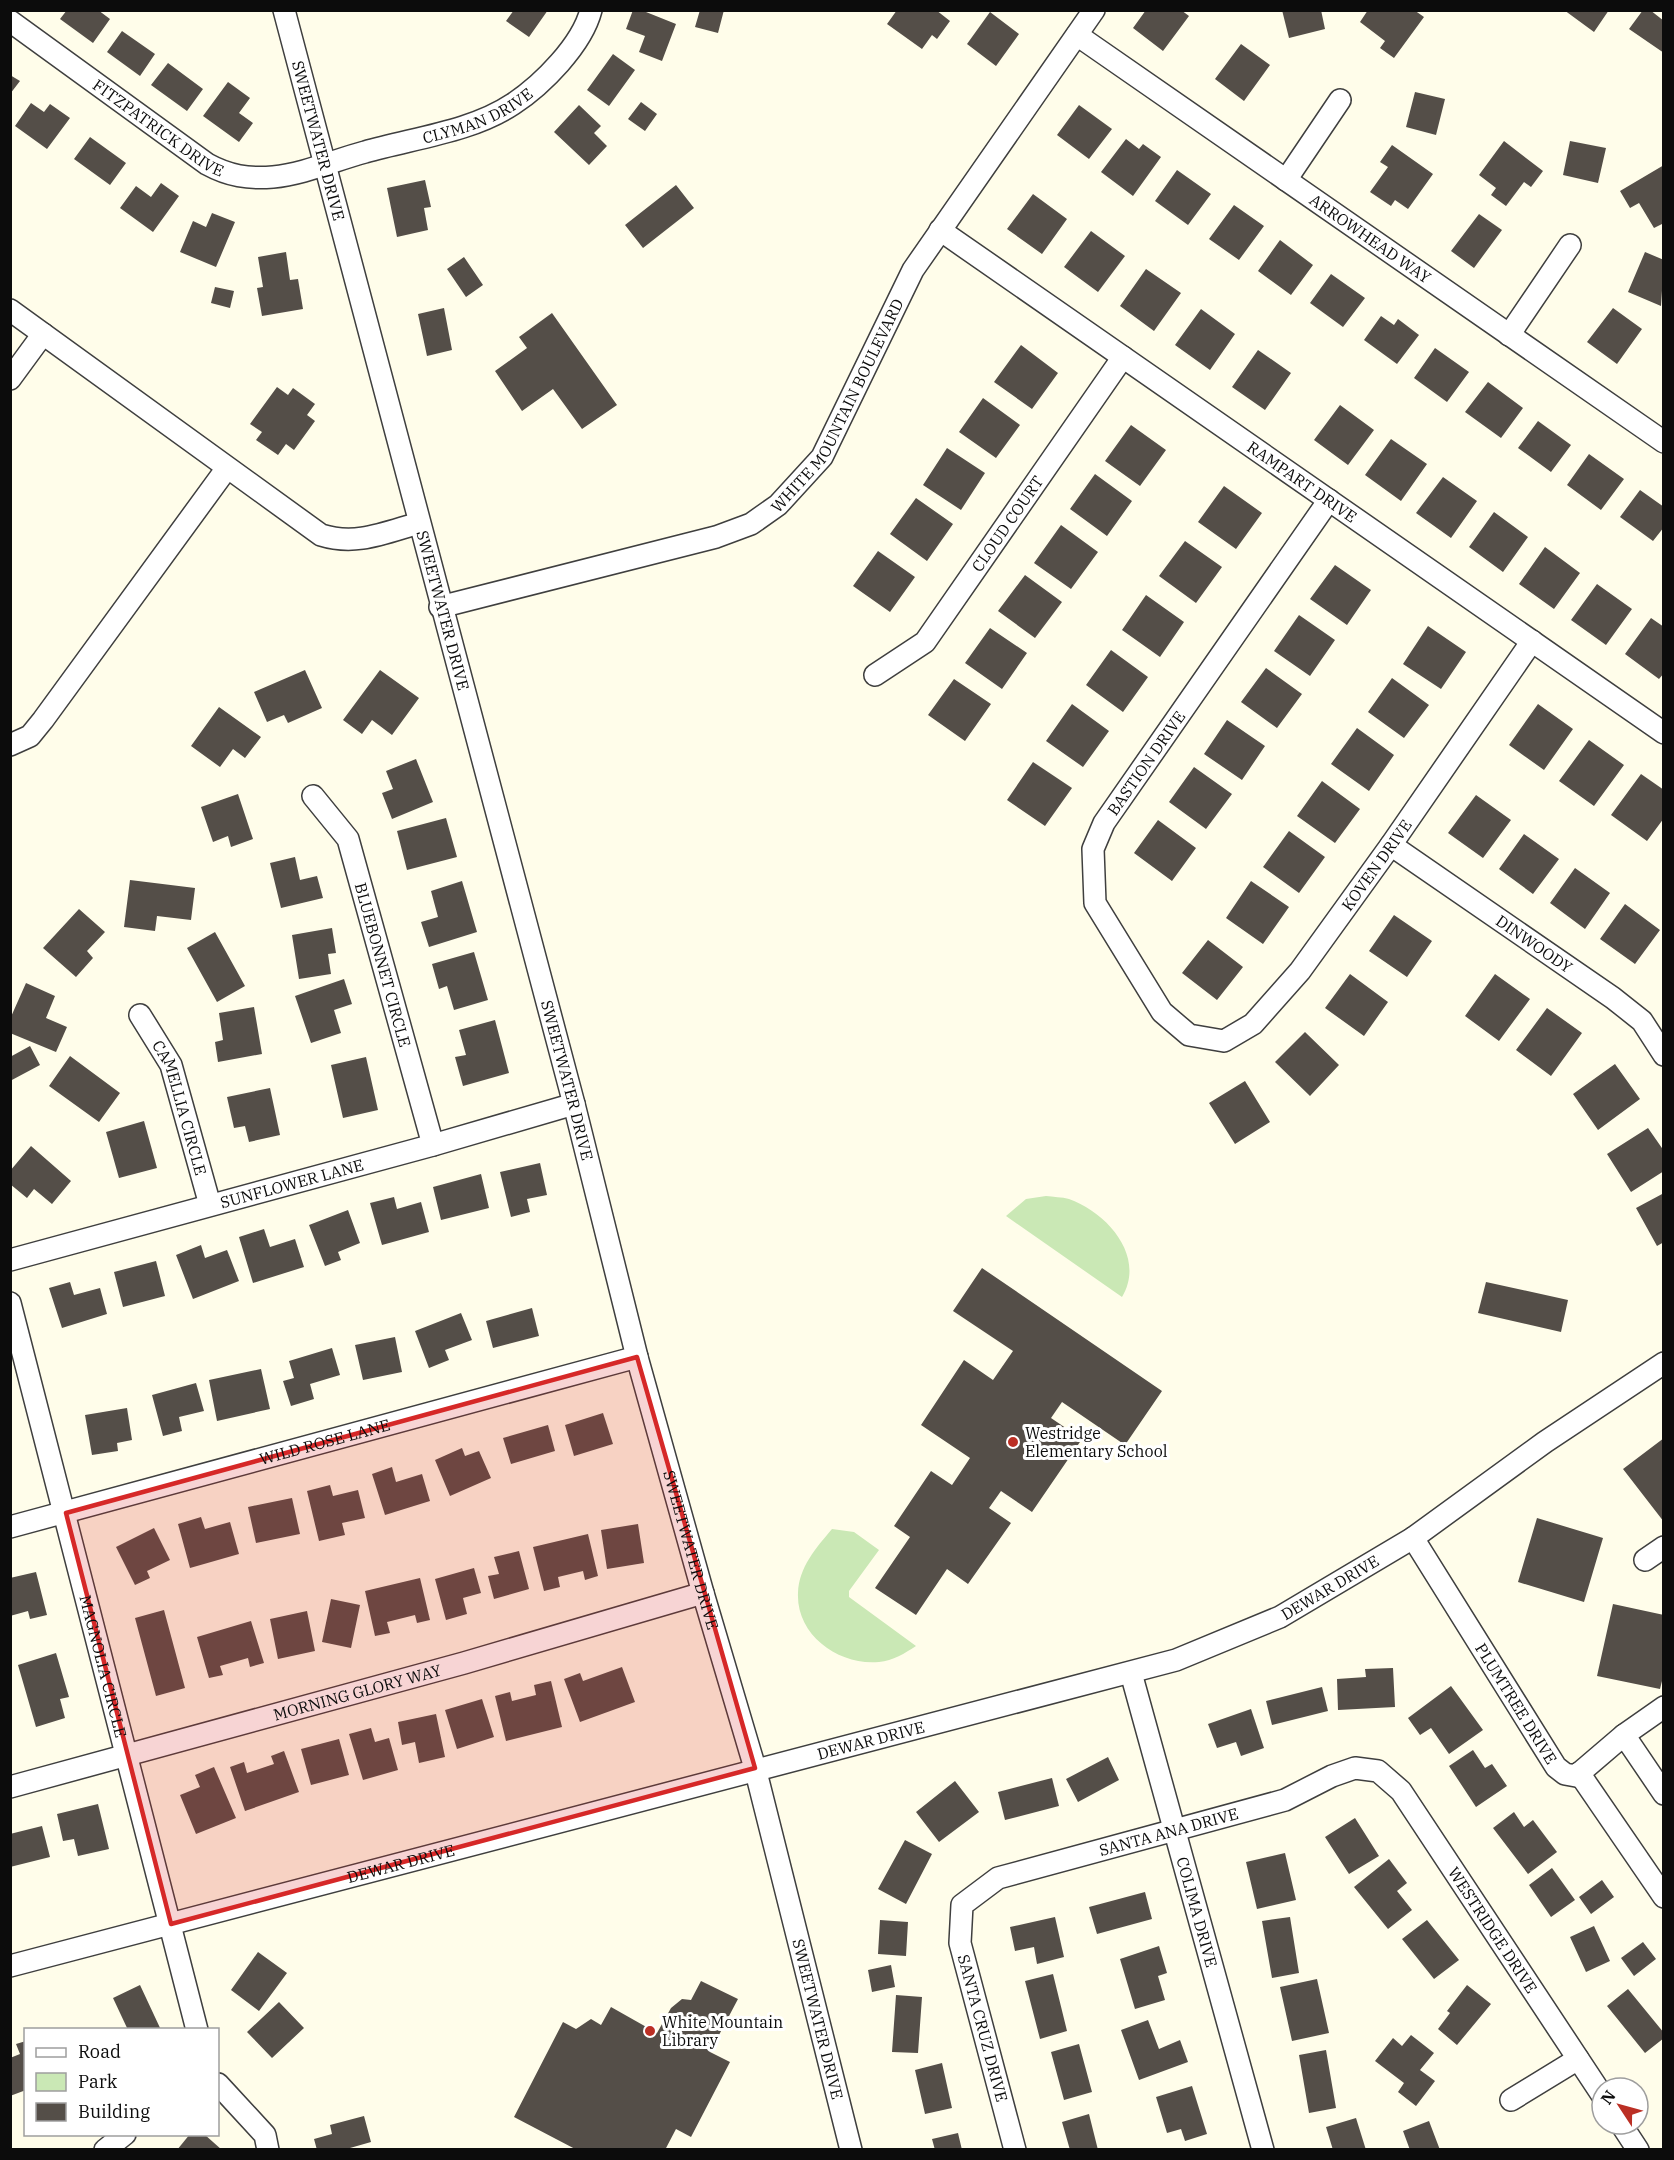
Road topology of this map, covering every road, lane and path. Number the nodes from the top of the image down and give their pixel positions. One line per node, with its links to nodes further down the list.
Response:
1 (284, 10): 7 (street, SWEETWATER DRIVE)
2 (591, 10): 7 (street, CLYMAN DRIVE)
3 (1092, 11): 5 (street, WHITE MOUNTAIN BOULEVARD)
4 (10, 21): 7 (street, FITZPATRICK DRIVE)
5 (1077, 35): 8 (street, ARROWHEAD WAY); 9 (street, WHITE MOUNTAIN BOULEVARD)
6 (1340, 100): 8 (street)
7 (326, 165): 19 (street, SWEETWATER DRIVE)
8 (1286, 180): 13 (street, ARROWHEAD WAY)
9 (940, 230): 14 (street, RAMPART DRIVE); 20 (street, WHITE MOUNTAIN BOULEVARD)
10 (1570, 245): 13 (street)
11 (10, 310): 12 (street)
12 (43, 334): 15 (street); 17 (street)
13 (1509, 334): 16 (street, ARROWHEAD WAY)
14 (1123, 357): 18 (street, RAMPART DRIVE); 22 (street, CLOUD COURT)
15 (10, 379)
16 (1664, 442)
17 (227, 468): 19 (street); 24 (street)
18 (1329, 500): 21 (street, RAMPART DRIVE); 28 (street, BASTION DRIVE)
19 (418, 523): 20 (street, SWEETWATER DRIVE)
20 (440, 607): 30 (street, SWEETWATER DRIVE)
21 (1532, 641): 23 (street, RAMPART DRIVE); 26 (street, KOVEN DRIVE)
22 (875, 675)
23 (1664, 733)
24 (10, 745)
25 (313, 796): 31 (street, BLUEBONNET CIRCLE)
26 (1391, 845): 28 (street, KOVEN DRIVE); 29 (street, DINWOODY)
27 (140, 1015): 32 (street, CAMELLIA CIRCLE)
28 (1190, 1035)
29 (1664, 1055)
30 (574, 1104): 31 (street, SUNFLOWER LANE); 35 (street, SWEETWATER DRIVE)
31 (433, 1145): 32 (street, SUNFLOWER LANE)
32 (210, 1205): 33 (street, SUNFLOWER LANE)
33 (10, 1260)
34 (10, 1303): 37 (street, MAGNOLIA CIRCLE)
35 (637, 1358): 37 (street, WILD ROSE LANE); 42 (street, SWEETWATER DRIVE)
36 (1664, 1363): 39 (street, DEWAR DRIVE)
37 (66, 1513): 38 (street, WILD ROSE LANE); 46 (street, MAGNOLIA CIRCLE)
38 (10, 1527)
39 (1413, 1538): 43 (street, DEWAR DRIVE); 49 (street, PLUMTREE DRIVE)
40 (1664, 1547): 41 (street)
41 (1645, 1560)
42 (703, 1593): 46 (street, MORNING GLORY WAY); 47 (street, SWEETWATER DRIVE)
43 (1131, 1673): 47 (street, DEWAR DRIVE); 52 (street, COLIMA DRIVE)
44 (1664, 1707): 45 (street, PLUMTREE DRIVE)
45 (1624, 1734): 49 (street, PLUMTREE DRIVE); 51 (street)
46 (127, 1757): 50 (street, MORNING GLORY WAY); 55 (street, MAGNOLIA CIRCLE)
47 (755, 1768): 55 (street, DEWAR DRIVE); 66 (street, SWEETWATER DRIVE)
48 (1378, 1771): 52 (street, SANTA ANA DRIVE); 58 (street, WESTRIDGE DRIVE)
49 (1579, 1773): 53 (street)
50 (10, 1787)
51 (1664, 1794)
52 (1177, 1831): 54 (street, SANTA ANA DRIVE); 68 (street, COLIMA DRIVE)
53 (1664, 1898)
54 (962, 1905): 67 (street, SANTA CRUZ DRIVE)
55 (171, 1924): 56 (street, DEWAR DRIVE); 57 (street, MAGNOLIA CIRCLE)
56 (10, 1966)
57 (197, 2028)
58 (1578, 2059): 59 (street, WESTRIDGE DRIVE); 61 (street)
59 (1590, 2077)
60 (219, 2085): 65 (street)
61 (1511, 2100)
62 (122, 2136): 64 (street)
63 (1629, 2136): 69 (street)
64 (105, 2150)
65 (268, 2150)
66 (851, 2150)
67 (1015, 2150)
68 (1263, 2150)
69 (1638, 2150)

